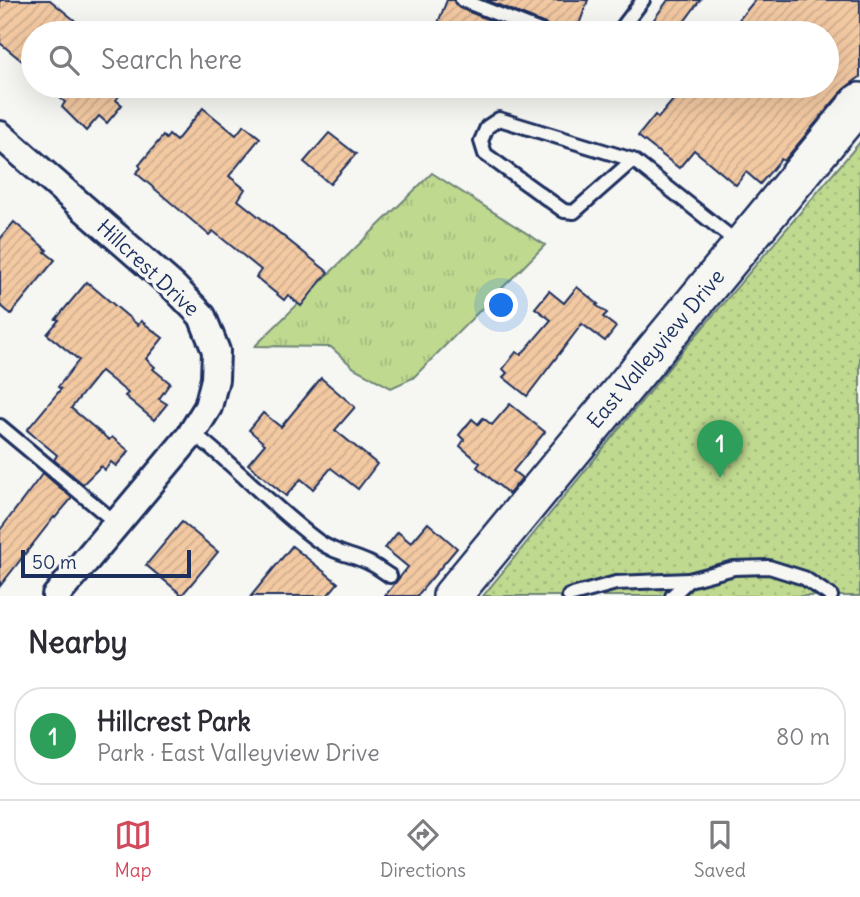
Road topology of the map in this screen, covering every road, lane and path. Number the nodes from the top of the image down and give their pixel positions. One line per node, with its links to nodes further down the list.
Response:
1 (462, 0): 3 (lane)
2 (643, 0): 4 (lane)
3 (515, 21)
4 (627, 21)
5 (860, 102): 8 (street, East Valleyview Drive)
6 (0, 135): 10 (street, Hillcrest Drive)
7 (633, 160): 7 (lane); 8 (lane)
8 (741, 246): 16 (street, East Valleyview Drive)
9 (0, 426): 11 (lane)
10 (192, 432): 11 (street, Hillcrest Drive); 12 (lane)
11 (116, 523): 15 (street, Hillcrest Drive)
12 (390, 576)
13 (689, 580): 14 (lane); 19 (lane); 20 (lane)
14 (616, 583): 17 (lane); 18 (lane)
15 (56, 596)
16 (452, 596)
17 (569, 596)
18 (626, 596)
19 (672, 596)
20 (831, 596)

